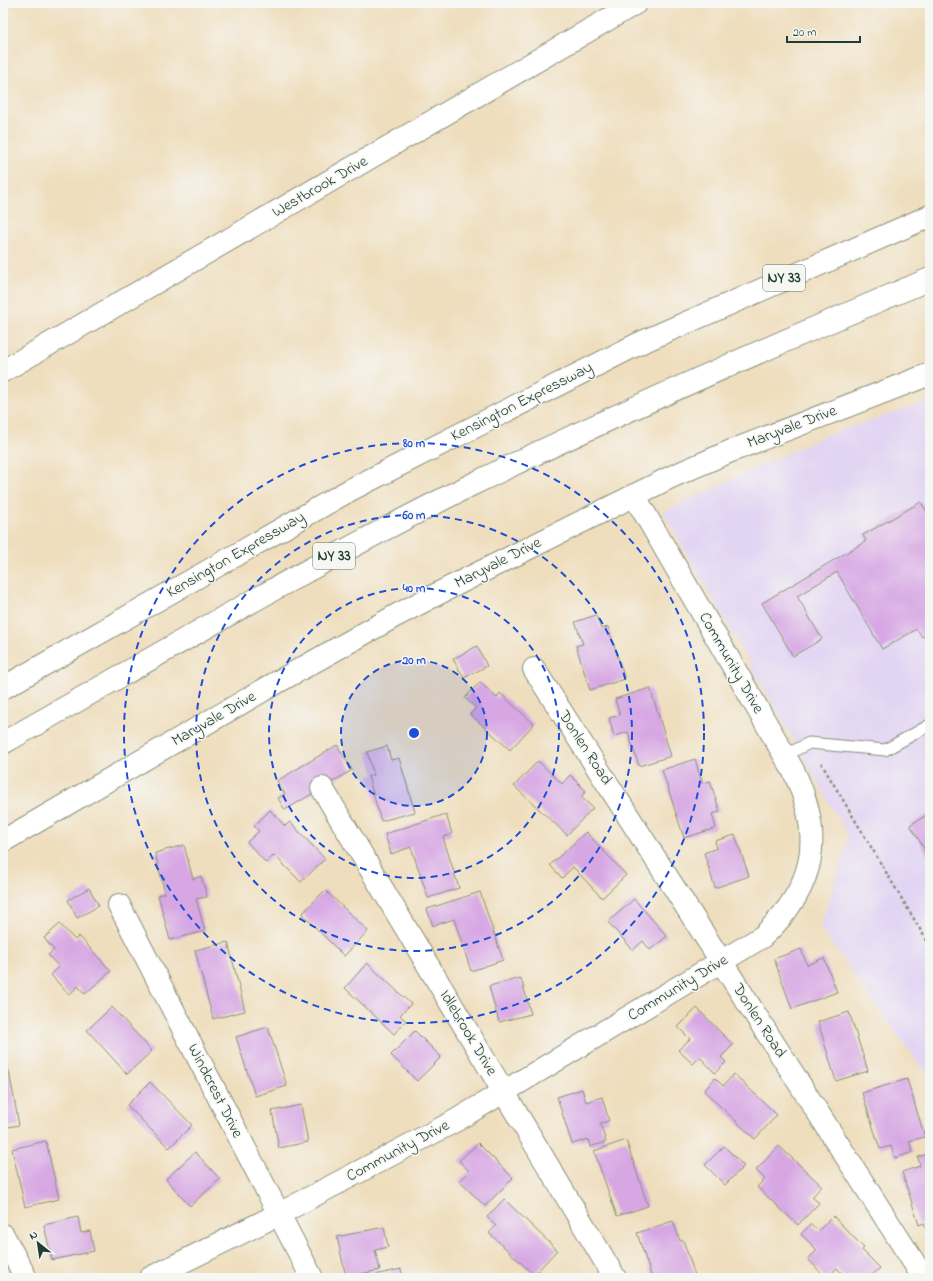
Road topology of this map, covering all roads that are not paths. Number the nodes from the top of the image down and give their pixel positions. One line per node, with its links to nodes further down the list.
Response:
1 (636, 3): 4 (main road, Westbrook Drive)
2 (930, 216): 8 (main road, Kensington Expressway / NY 33)
3 (930, 279): 10 (main road, NY 33)
4 (3, 371)
5 (930, 374): 6 (main road, Maryvale Drive)
6 (634, 495): 11 (main road, Community Drive); 13 (main road, Maryvale Drive)
7 (534, 669): 15 (main road, Donlen Road)
8 (3, 688)
9 (930, 725): 11 (lane)
10 (3, 743)
11 (784, 756): 15 (main road, Community Drive)
12 (322, 788): 16 (main road, Idlebrook Drive)
13 (3, 841)
14 (119, 905): 17 (main road, Windcrest Drive)
15 (721, 962): 16 (main road, Community Drive); 19 (main road, Donlen Road)
16 (504, 1092): 17 (main road, Community Drive); 23 (main road, Idlebrook Drive)
17 (279, 1214): 21 (main road, Community Drive); 22 (main road, Windcrest Drive)
18 (3, 1235): 20 (main road)
19 (920, 1272)
20 (26, 1278)
21 (150, 1278)
22 (312, 1278)
23 (615, 1278)

